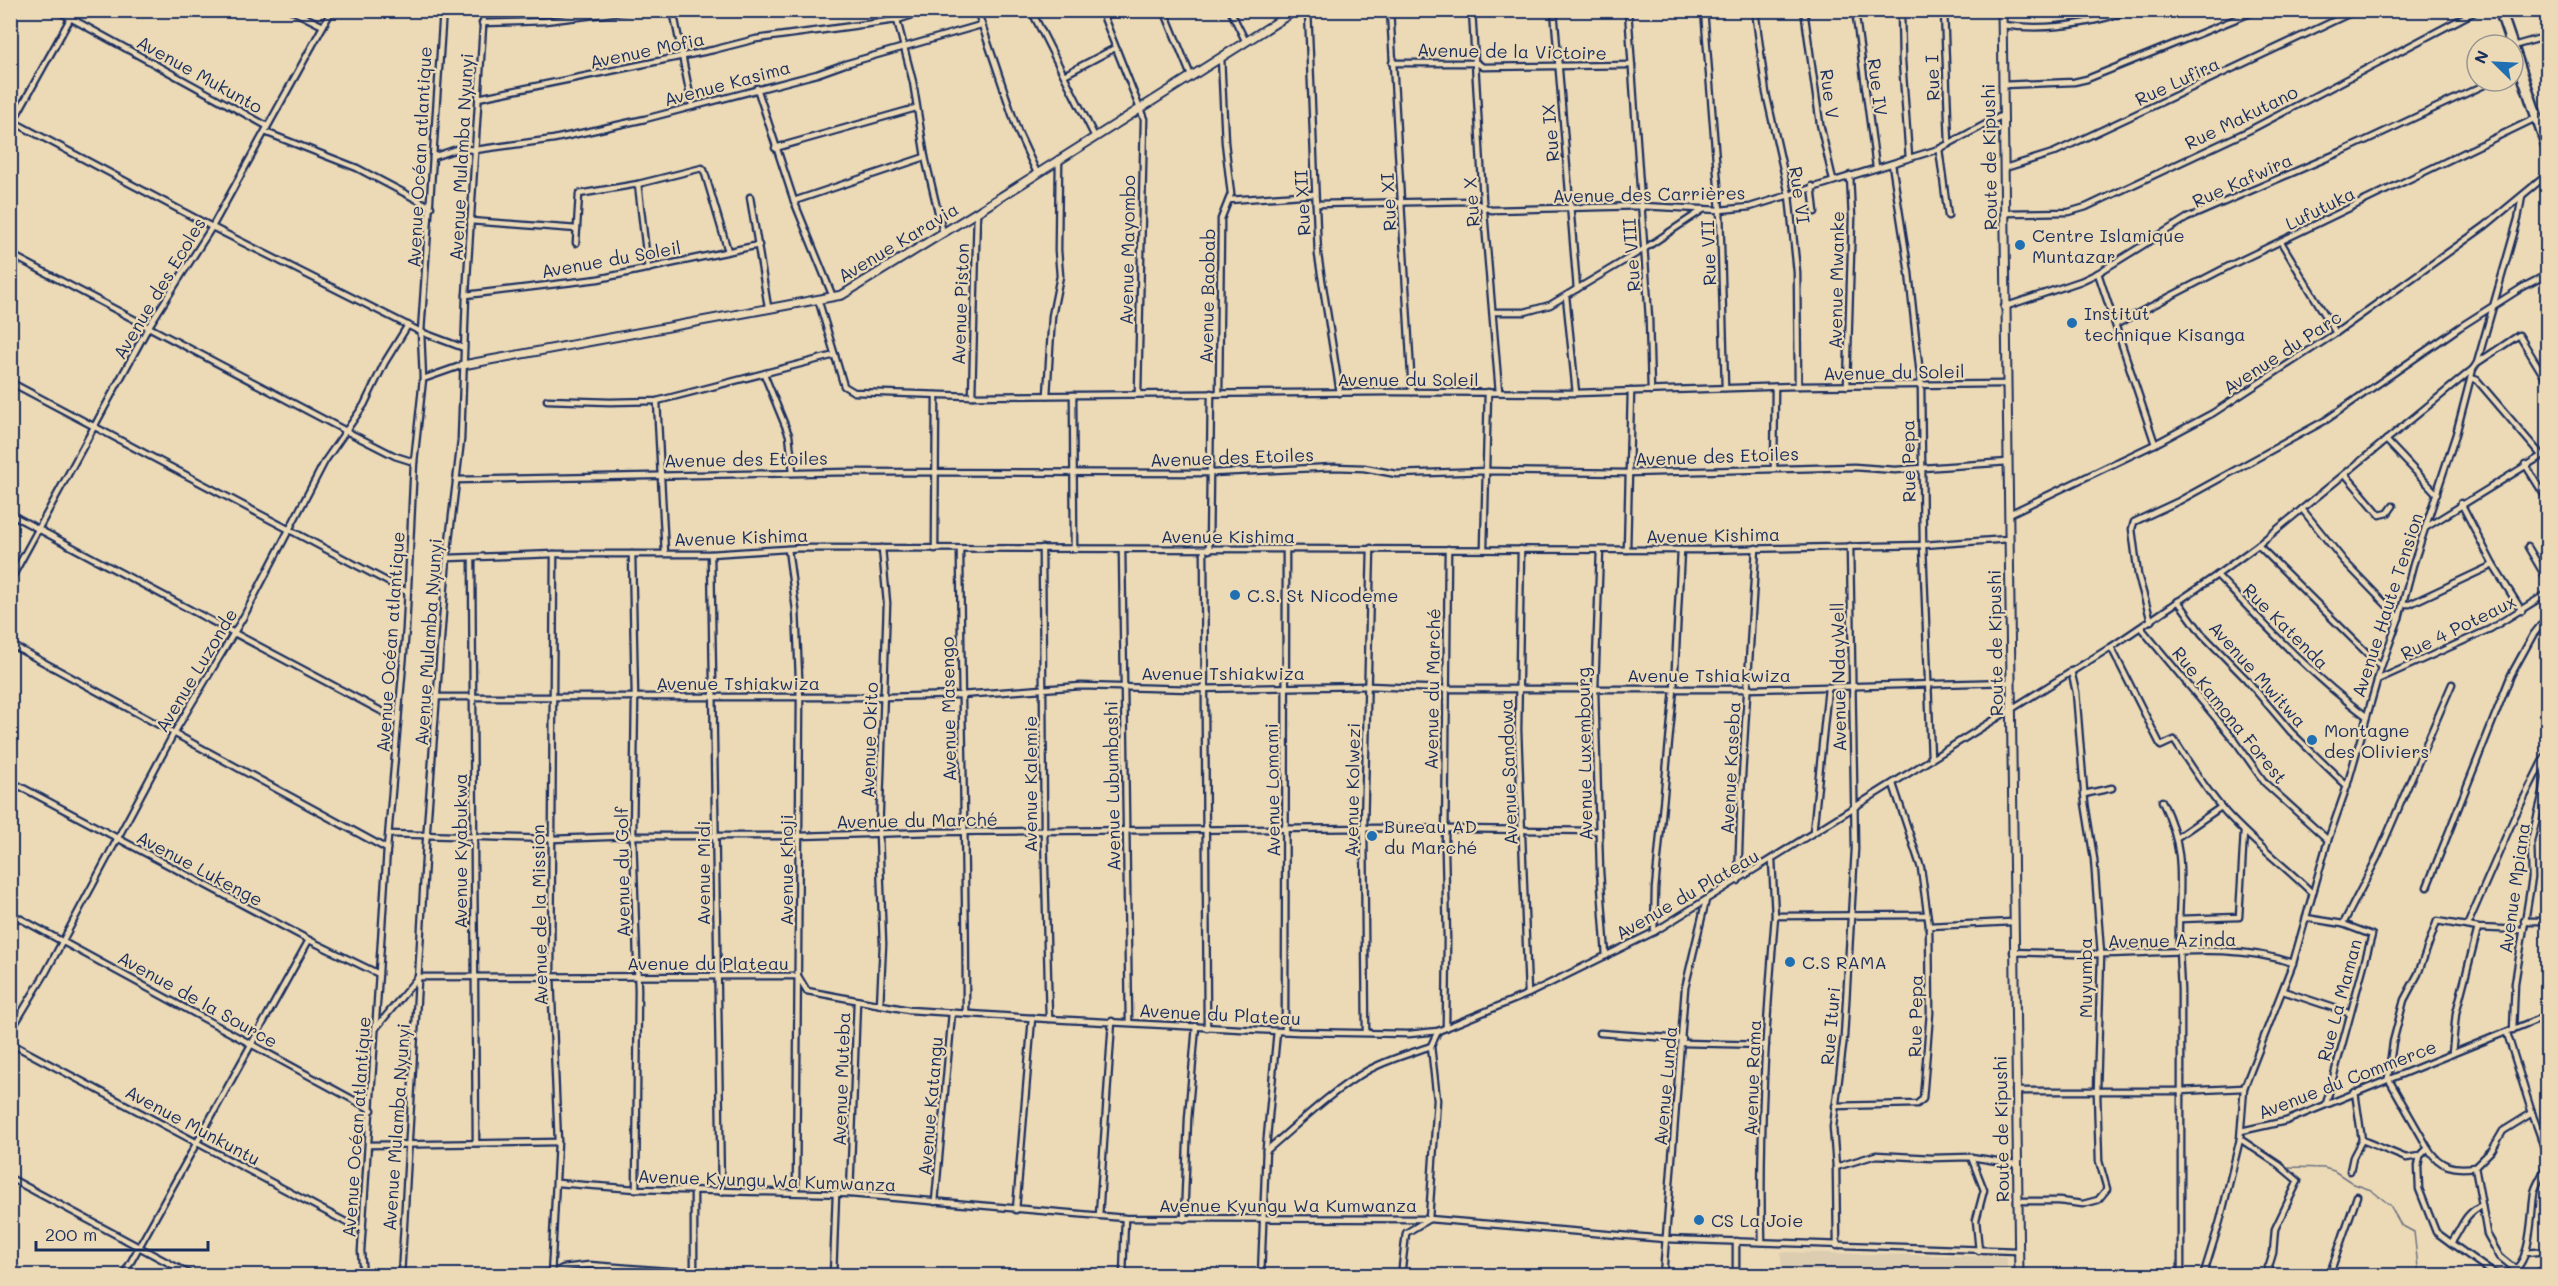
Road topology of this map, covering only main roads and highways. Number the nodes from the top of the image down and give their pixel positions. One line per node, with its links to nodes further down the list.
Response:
1 (2002, 10): 8 (main road, Route de Kipushi)
2 (2500, 10): 4 (highway)
3 (1294, 11): 7 (main road, Avenue Karavia)
4 (2508, 33)
5 (2525, 90): 6 (highway)
6 (2546, 141)
7 (463, 365)
8 (2019, 1275)

